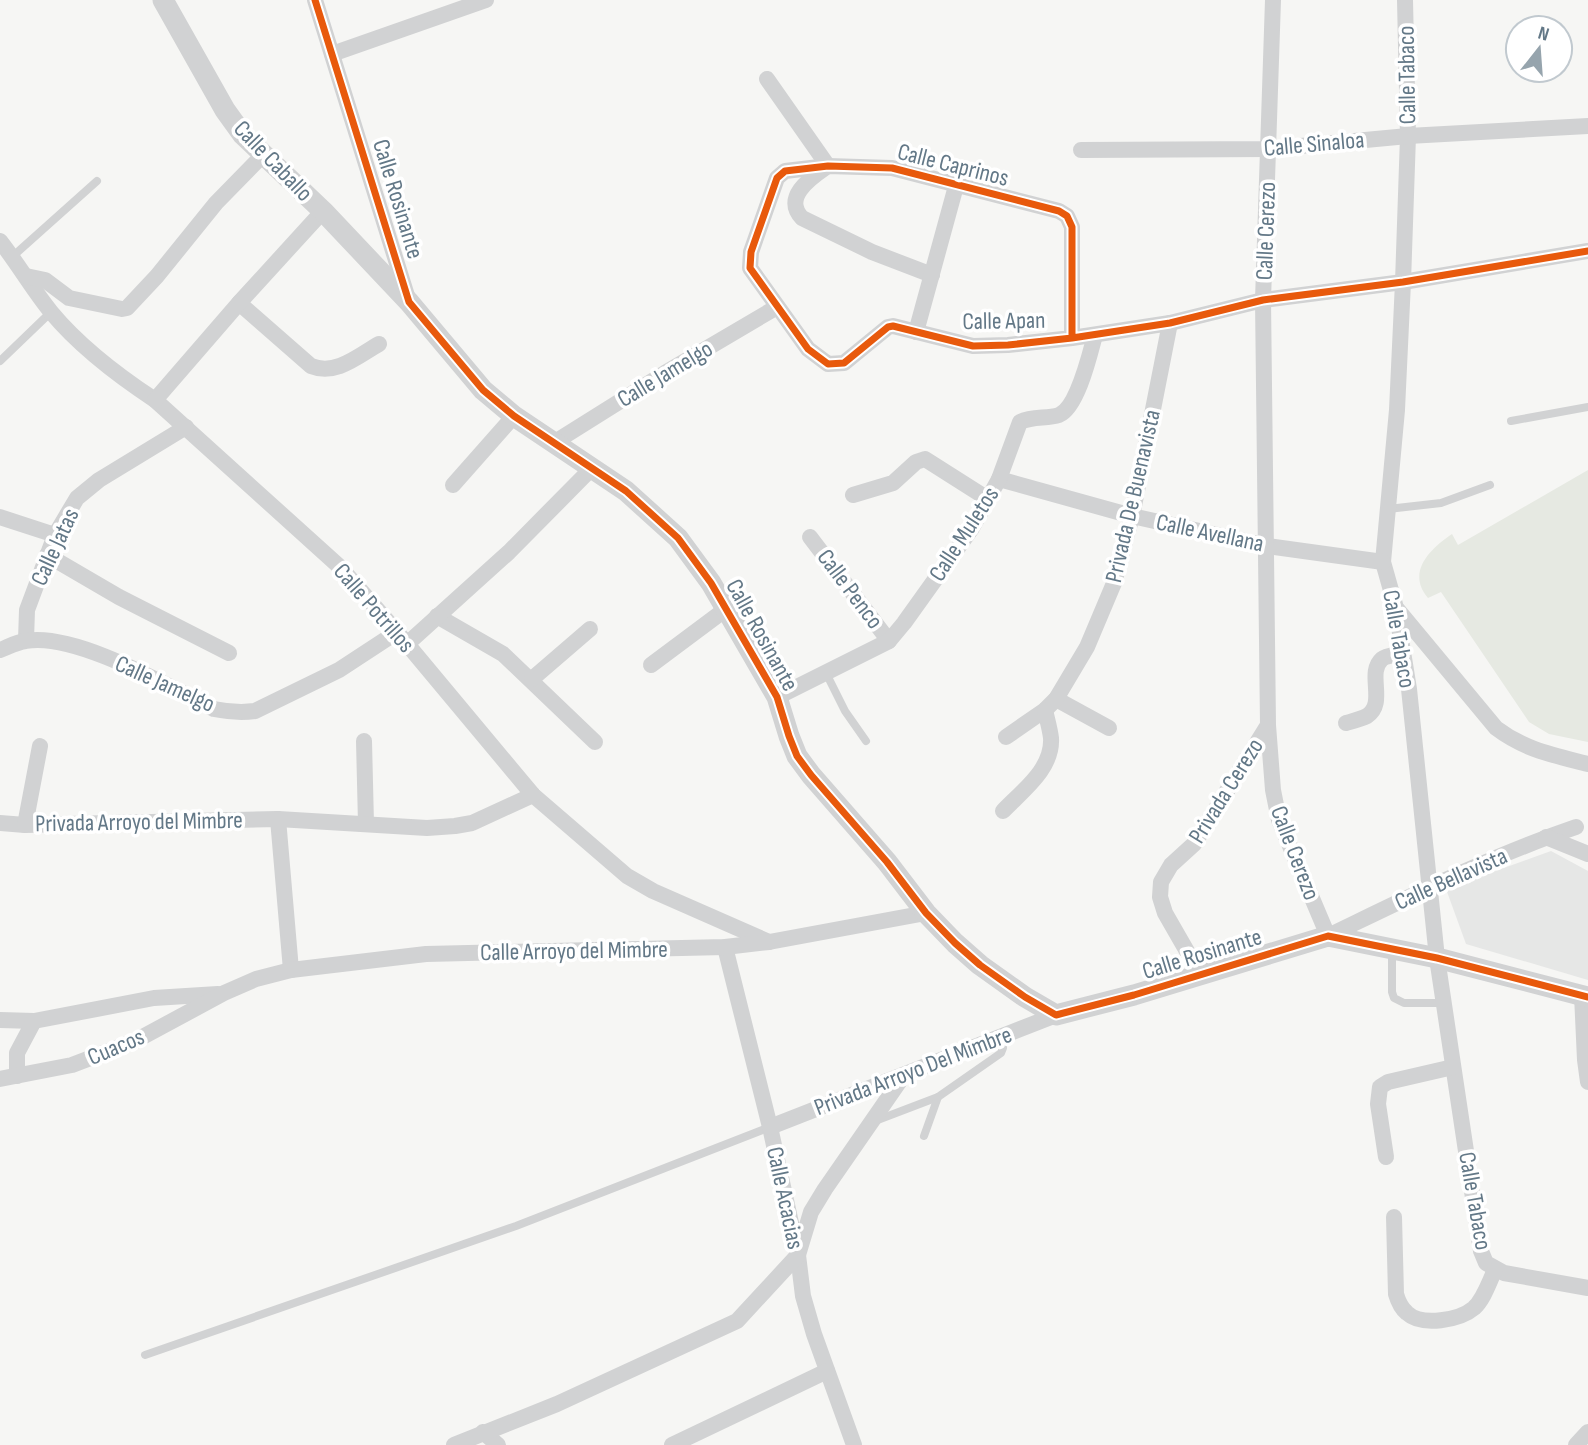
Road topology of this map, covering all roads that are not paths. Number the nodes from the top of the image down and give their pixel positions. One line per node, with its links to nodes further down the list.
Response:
1 (163, 0): 12 (street, Calle Caballo)
2 (315, 0): 6 (street, Calle Rosinante)
3 (486, 0): 6 (street)
4 (1273, 0): 10 (street, Calle Cerezo)
5 (1405, 0): 9 (street, Calle Tabaco)
6 (332, 54): 24 (street, Calle Rosinante)
7 (767, 79): 13 (street)
8 (1588, 126): 9 (street, Calle Sinaloa)
9 (1408, 136): 10 (street, Calle Sinaloa); 22 (street, Calle Tabaco)
10 (1269, 149): 11 (street, Calle Sinaloa); 23 (street, Calle Cerezo)
11 (1081, 150)
12 (262, 156): 16 (street, Calle Caballo); 21 (street)
13 (828, 166): 15 (street, Calle Caprinos); 20 (street); 26 (street, Calle Apan)
14 (97, 181): 19 (lane)
15 (956, 186): 20 (street, Calle Caprinos); 31 (street, Calle Caprinos)
16 (323, 211): 24 (street, Calle Caballo); 25 (street)
17 (0, 241): 19 (street, Calle Potrillos)
18 (1588, 251): 22 (street, Calle Apan)
19 (12, 257): 21 (street, Calle Potrillos)
20 (932, 275): 29 (street, Calle Caprinos)
21 (26, 276): 27 (street, Calle Potrillos)
22 (1403, 282): 23 (street, Calle Apan); 46 (street, Calle Tabaco)
23 (1263, 300): 28 (street, Calle Apan); 51 (street, Calle Cerezo)
24 (409, 302): 36 (street, Calle Rosinante)
25 (239, 303): 32 (street); 34 (street)
26 (777, 307): 29 (street, Calle Apan); 39 (street, Calle Jamelgo)
27 (51, 312): 33 (lane); 34 (street, Calle Potrillos)
28 (1170, 323): 30 (street, Calle Apan); 47 (street, Privada De Buenavista)
29 (916, 332): 31 (street, Calle Apan)
30 (1095, 335): 31 (street, Calle Apan); 41 (street, Calle Muletos)
31 (1072, 338)
32 (379, 344)
33 (0, 361)
34 (155, 400): 38 (street, Calle Potrillos)
35 (1588, 407): 37 (lane)
36 (514, 416): 39 (street, Calle Rosinante); 42 (street)
37 (1511, 421)
38 (186, 427): 49 (street, Calle Jatas); 58 (street, Calle Potrillos)
39 (555, 442): 40 (street, Calle Rosinante)
40 (593, 467): 55 (street, Calle Rosinante); 56 (street, Calle Jamelgo)
41 (999, 479): 45 (street, Calle Muletos); 47 (street, Calle Avellana)
42 (453, 485)
43 (1490, 485): 46 (lane)
44 (853, 495): 45 (street)
45 (988, 499): 60 (street, Calle Muletos)
46 (1388, 509): 53 (street, Calle Tabaco)
47 (1132, 516): 51 (street, Calle Avellana); 68 (street, Privada De Buenavista)
48 (0, 517): 49 (street)
49 (55, 535): 52 (street, Calle Jatas)
50 (810, 537): 60 (street, Calle Penco)
51 (1266, 546): 53 (street, Calle Avellana); 70 (street, Privada Cerezo)
52 (47, 555): 59 (street, Calle Jatas); 62 (street)
53 (1383, 562): 54 (street, Calle Tabaco)
54 (1396, 608): 63 (street, Calle Tabaco); 77 (street)
55 (726, 609): 64 (street); 67 (street, Calle Rosinante)
56 (437, 616): 58 (street, Calle Jamelgo); 66 (street)
57 (590, 629): 66 (street)
58 (402, 638): 59 (street, Calle Jamelgo); 78 (street, Calle Potrillos)
59 (26, 640): 61 (street, Calle Jamelgo)
60 (889, 641): 65 (street, Calle Muletos)
61 (0, 650)
62 (229, 653)
63 (1403, 653): 69 (street); 87 (street, Calle Tabaco)
64 (651, 665)
65 (826, 673): 67 (street, Calle Muletos); 74 (lane)
66 (532, 679): 75 (street)
67 (778, 697): 88 (street, Calle Rosinante)
68 (1051, 705): 71 (street); 72 (street, Privada De Buenavista); 79 (street)
69 (1346, 723)
70 (1268, 725): 89 (street, Calle Cerezo); 95 (street, Privada Cerezo)
71 (1109, 728)
72 (1006, 737)
73 (364, 741): 82 (street)
74 (866, 741)
75 (595, 742)
76 (40, 746): 83 (street)
77 (1588, 764)
78 (533, 795): 82 (street, Privada Arroyo del Mimbre); 90 (street, Calle Potrillos)
79 (1003, 811)
80 (278, 819): 82 (street, Privada Arroyo del Mimbre); 83 (street, Privada Arroyo del Mimbre); 94 (street, Privada Arroyo del Mimbre)
81 (0, 823): 83 (street, Privada Arroyo del Mimbre)
82 (366, 824)
83 (25, 825)
84 (1576, 827): 85 (street, Calle Bellavista)
85 (1546, 837): 86 (street); 87 (street, Calle Bellavista)
86 (1588, 854)
87 (1428, 888): 89 (street, Calle Bellavista); 93 (street, Calle Tabaco)
88 (926, 914): 90 (street, Calle Arroyo del Mimbre); 99 (street, Calle Rosinante)
89 (1328, 936): 92 (street, Calle Rosinante); 95 (street, Calle Rosinante)
90 (769, 942): 91 (street, Calle Arroyo del Mimbre)
91 (725, 947): 94 (street, Calle Arroyo del Mimbre); 110 (street, Calle Acacias)
92 (1392, 949): 93 (street, Calle Rosinante); 98 (lane)
93 (1437, 958): 97 (street); 98 (street, Calle Tabaco)
94 (291, 970): 96 (street, Calle Arroyo del Mimbre)
95 (1200, 974): 99 (street, Calle Rosinante)
96 (224, 993): 101 (street); 105 (street, Cuacos)
97 (1585, 996): 107 (street)
98 (1443, 1003): 103 (street, Calle Tabaco)
99 (1056, 1015): 102 (street, Privada Arroyo Del Mimbre)
100 (0, 1020): 101 (street)
101 (34, 1021): 105 (street)
102 (1003, 1037): 104 (street, Privada Arroyo Del Mimbre); 108 (lane)
103 (1453, 1067): 112 (street); 115 (street, Calle Tabaco)
104 (904, 1075): 109 (street); 110 (street, Privada Arroyo Del Mimbre)
105 (17, 1076): 106 (street, Cuacos)
106 (0, 1079)
107 (1588, 1082)
108 (938, 1097): 109 (lane); 111 (lane)
109 (872, 1122): 114 (street)
110 (770, 1127): 114 (street, Calle Acacias); 117 (lane)
111 (925, 1136)
112 (1385, 1157)
113 (1394, 1217): 115 (street)
114 (798, 1255): 118 (street, Calle Acacias); 119 (street)
115 (1495, 1270): 116 (street)
116 (1588, 1288)
117 (145, 1355)
118 (827, 1370): 123 (street); 124 (street, Calle Acacias)
119 (483, 1432): 121 (street); 122 (street)
120 (1588, 1432): 125 (street)
121 (454, 1445)
122 (498, 1445)
123 (672, 1445)
124 (854, 1445)
125 (1576, 1445)

